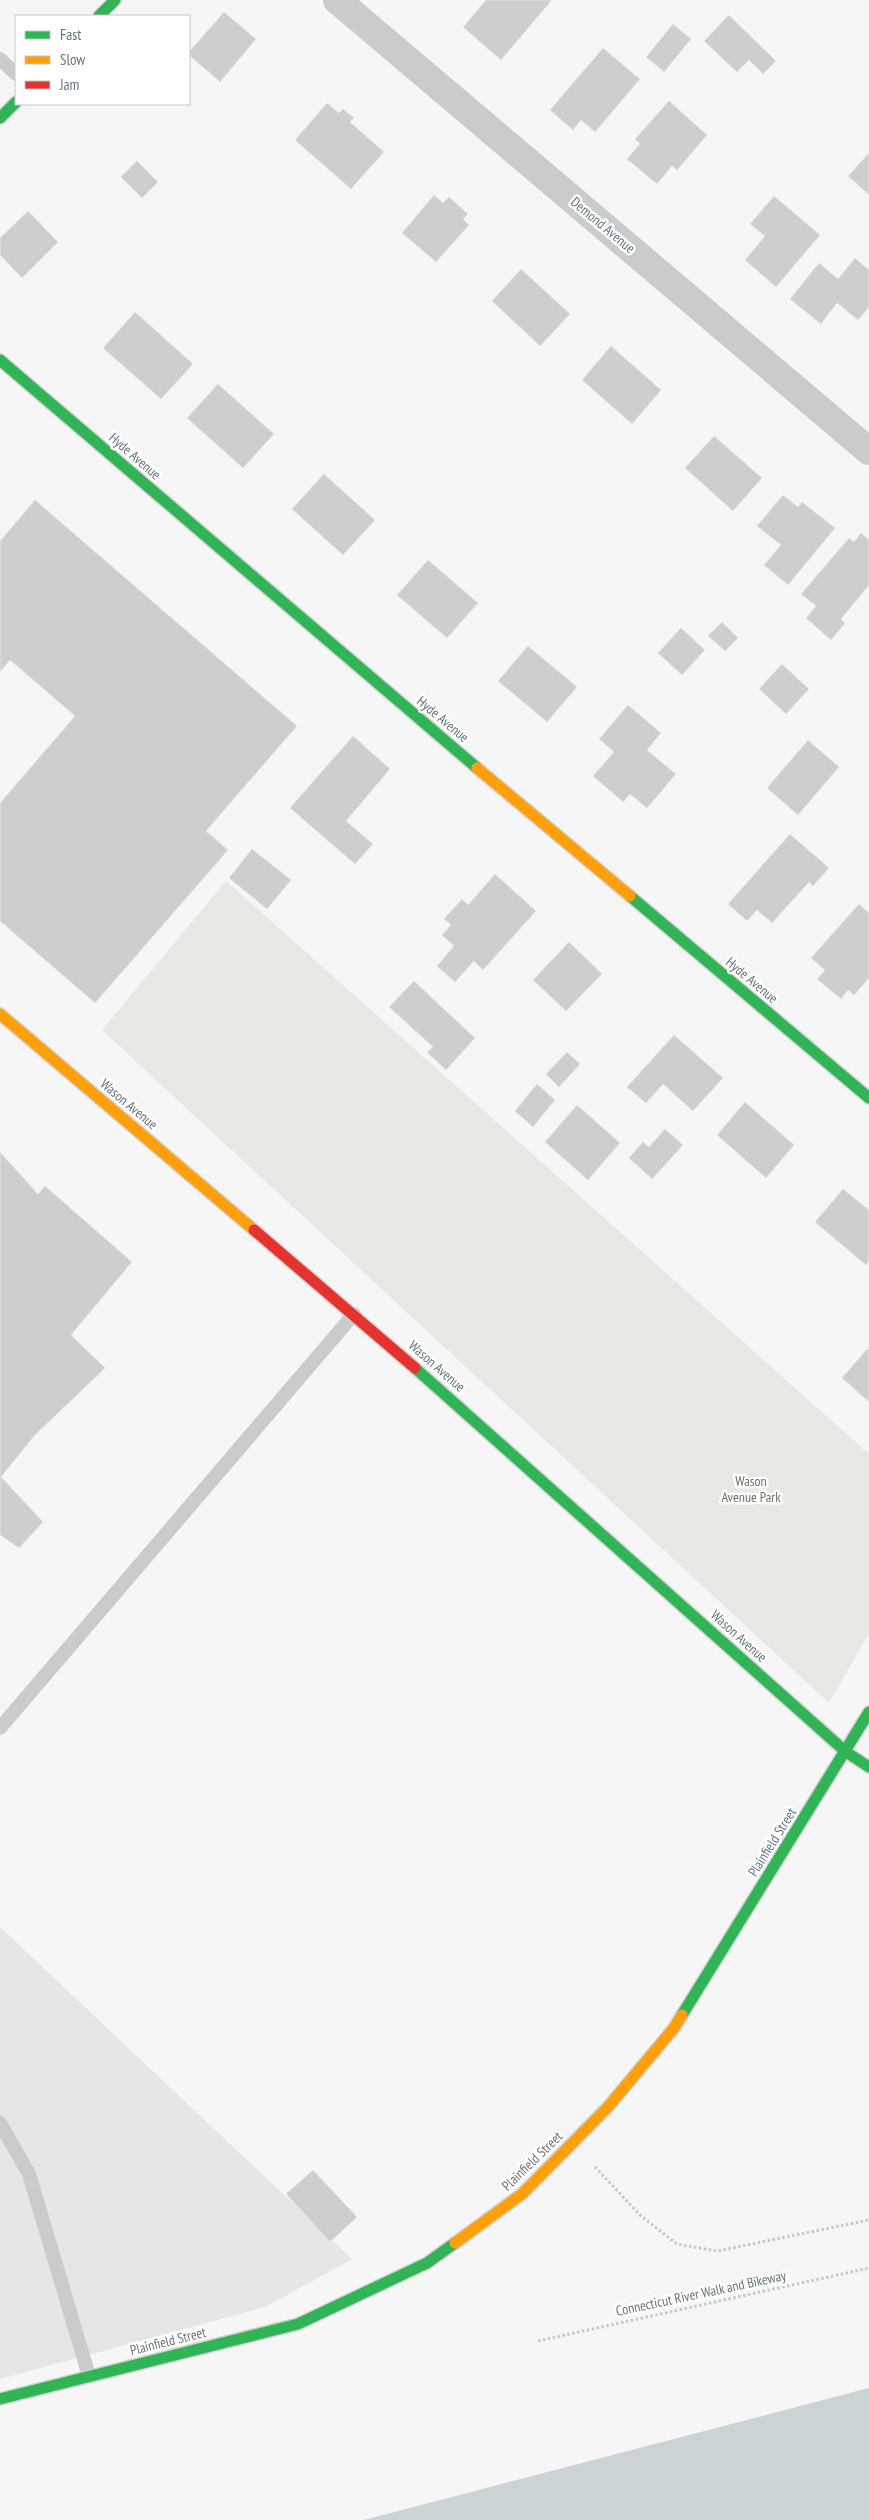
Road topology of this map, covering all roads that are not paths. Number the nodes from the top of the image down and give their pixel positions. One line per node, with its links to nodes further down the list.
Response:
1 (115, 0): 3 (street)
2 (337, 0): 9 (street, Demond Avenue)
3 (100, 15)
4 (0, 59): 5 (lane)
5 (15, 73)
6 (15, 103): 7 (street)
7 (0, 118)
8 (0, 360): 11 (street, Hyde Avenue)
9 (869, 451)
10 (0, 1014): 12 (street, Wason Avenue)
11 (869, 1098)
12 (354, 1314): 14 (lane); 15 (street, Wason Avenue)
13 (869, 1712): 15 (street, Plainfield Street)
14 (0, 1728)
15 (846, 1752): 16 (street, Wason Avenue); 18 (street, Plainfield Street)
16 (869, 1767)
17 (0, 2123): 18 (lane)
18 (89, 2376): 19 (street, Plainfield Street)
19 (0, 2398)

